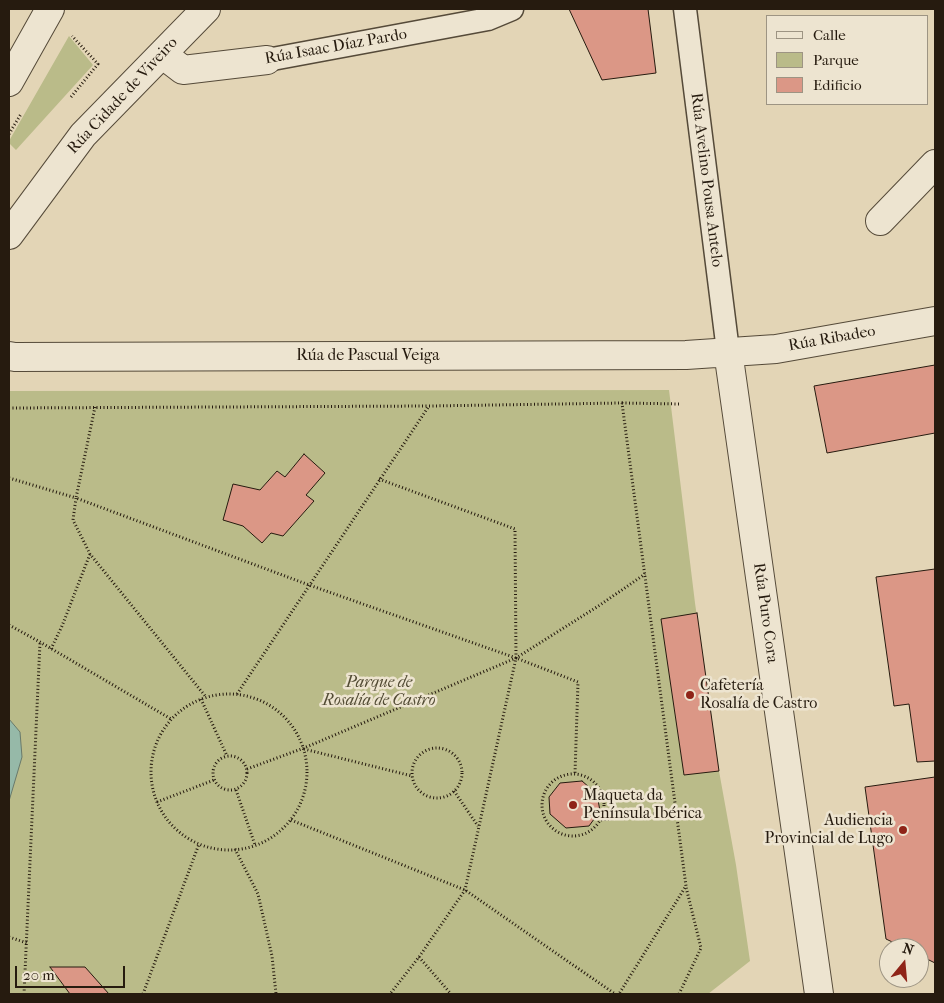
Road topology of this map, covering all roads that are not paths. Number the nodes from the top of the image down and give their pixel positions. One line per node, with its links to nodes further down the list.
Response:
1 (50, 9): 7 (street)
2 (206, 9): 5 (street, Rúa Cidade de Viveiro)
3 (512, 9): 6 (street, Rúa Isaac Díaz Pardo)
4 (684, 9): 12 (street, Rúa Avelino Pousa Antelo)
5 (162, 54): 6 (street, Rúa Isaac Díaz Pardo); 10 (street, Rúa Cidade de Viveiro)
6 (267, 60)
7 (9, 82)
8 (935, 164): 9 (street)
9 (880, 221)
10 (9, 235)
11 (935, 321): 12 (street, Rúa Ribadeo)
12 (728, 351): 13 (street, Rúa de Pascual Veiga); 14 (street, Rúa Puro Cora)
13 (9, 356)
14 (819, 994)

